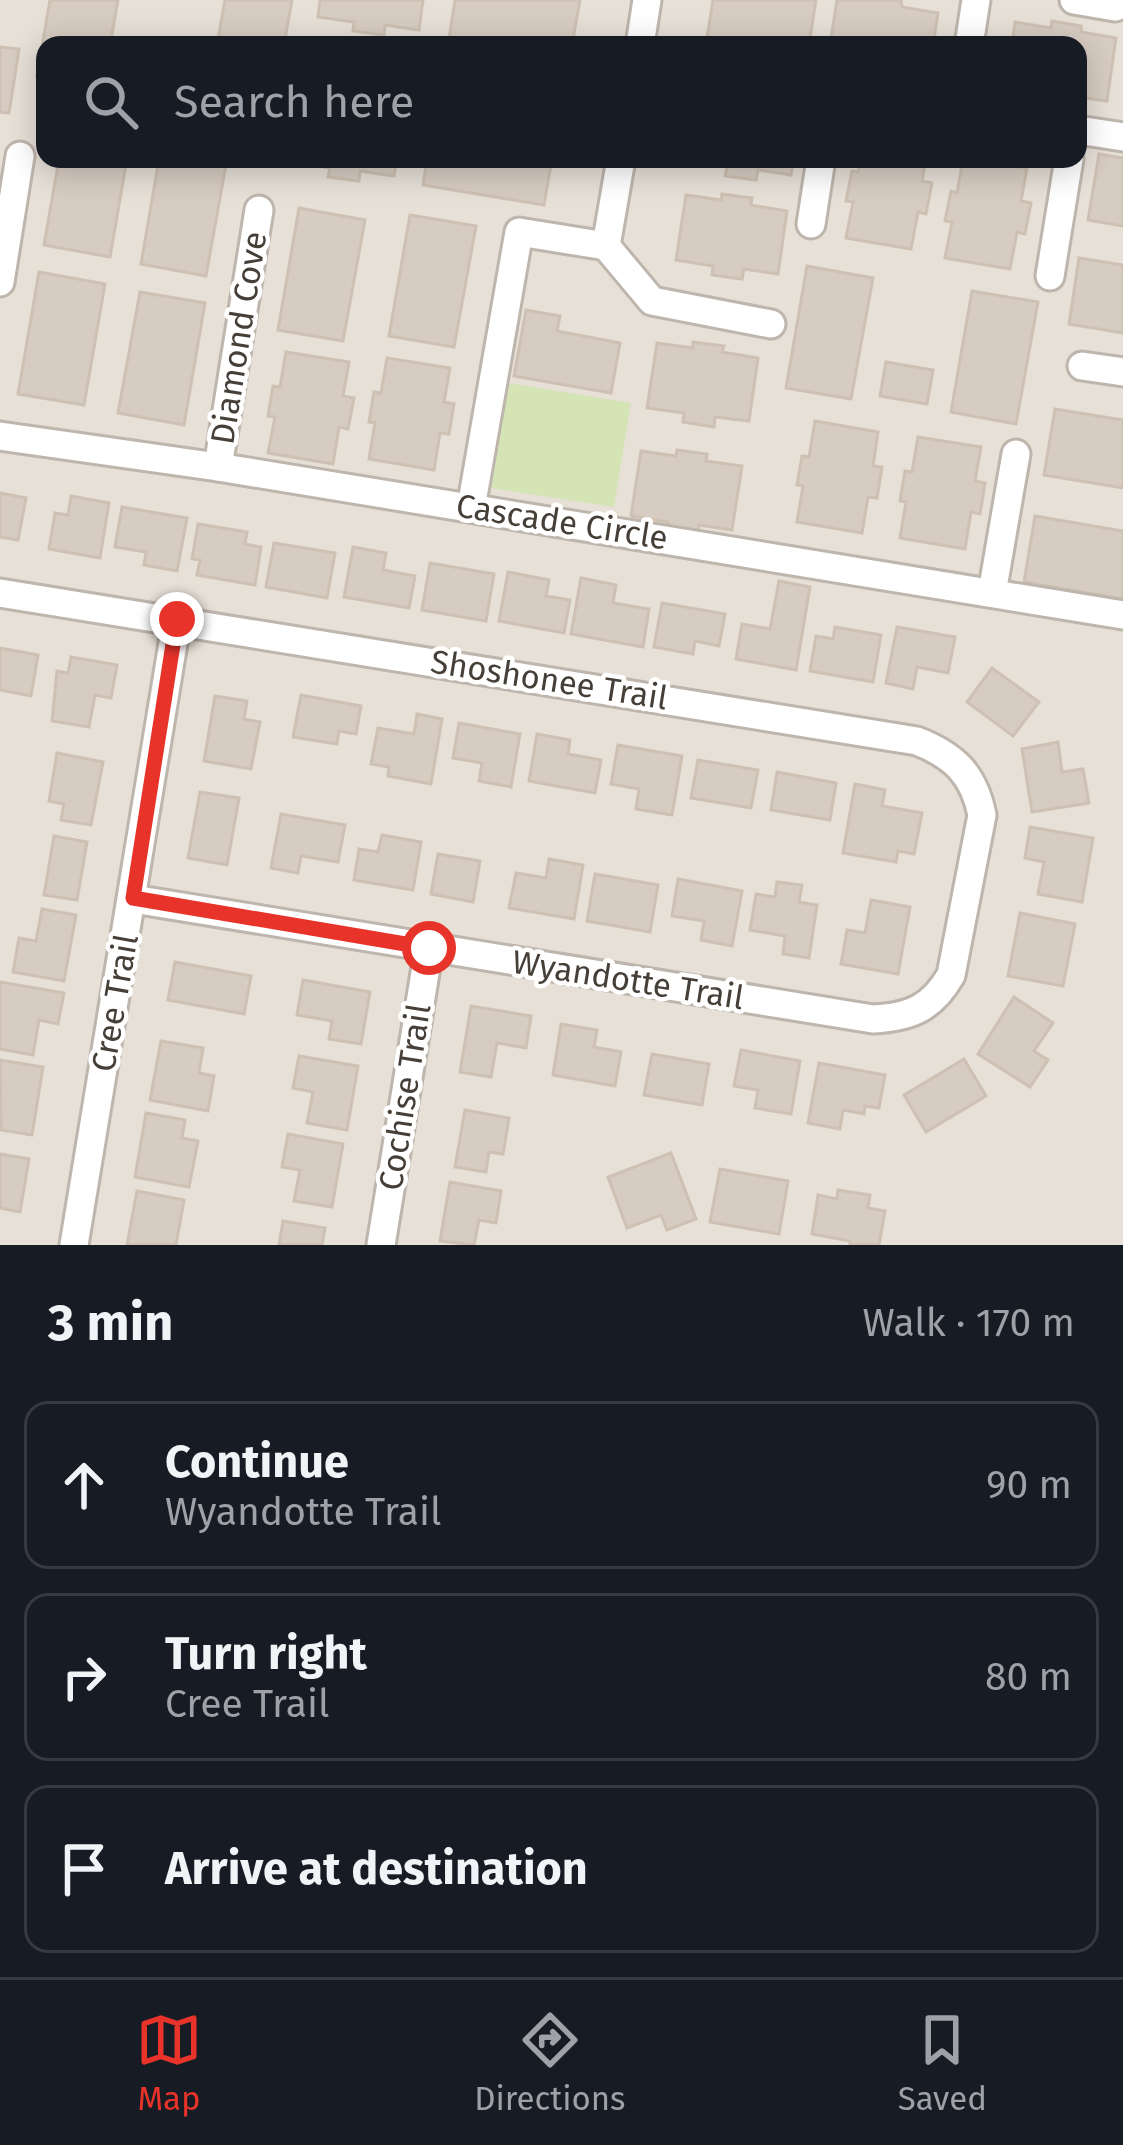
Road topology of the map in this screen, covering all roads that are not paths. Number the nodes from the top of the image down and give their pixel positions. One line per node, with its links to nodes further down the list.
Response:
1 (647, 0): 5 (street)
2 (976, 0): 6 (street)
3 (1074, 0): 4 (street)
4 (1123, 4)
5 (641, 36)
6 (970, 36)
7 (1087, 131): 8 (street)
8 (1123, 137)
9 (20, 156): 17 (street)
10 (619, 168): 15 (street)
11 (820, 168): 14 (street)
12 (1068, 168): 16 (street)
13 (259, 210): 23 (street, Diamond Cove)
14 (811, 224)
15 (606, 246): 18 (street); 24 (street)
16 (1050, 276)
17 (0, 282)
18 (771, 324)
19 (1082, 366): 20 (street)
20 (1123, 372)
21 (0, 436): 23 (street, Cascade Circle)
22 (1016, 454): 26 (street)
23 (218, 467): 24 (street, Cascade Circle)
24 (471, 508): 26 (street, Cascade Circle)
25 (0, 593): 28 (street, Shoshonee Trail)
26 (992, 593): 27 (street, Cascade Circle)
27 (1123, 614)
28 (177, 619): 29 (street, Shoshonee Trail); 30 (street, Cree Trail)
29 (970, 891): 31 (street, Wyandotte Trail)
30 (133, 898): 31 (street, Wyandotte Trail); 32 (street, Cree Trail)
31 (429, 948): 33 (street, Cochise Trail)
32 (74, 1245)
33 (381, 1245)

